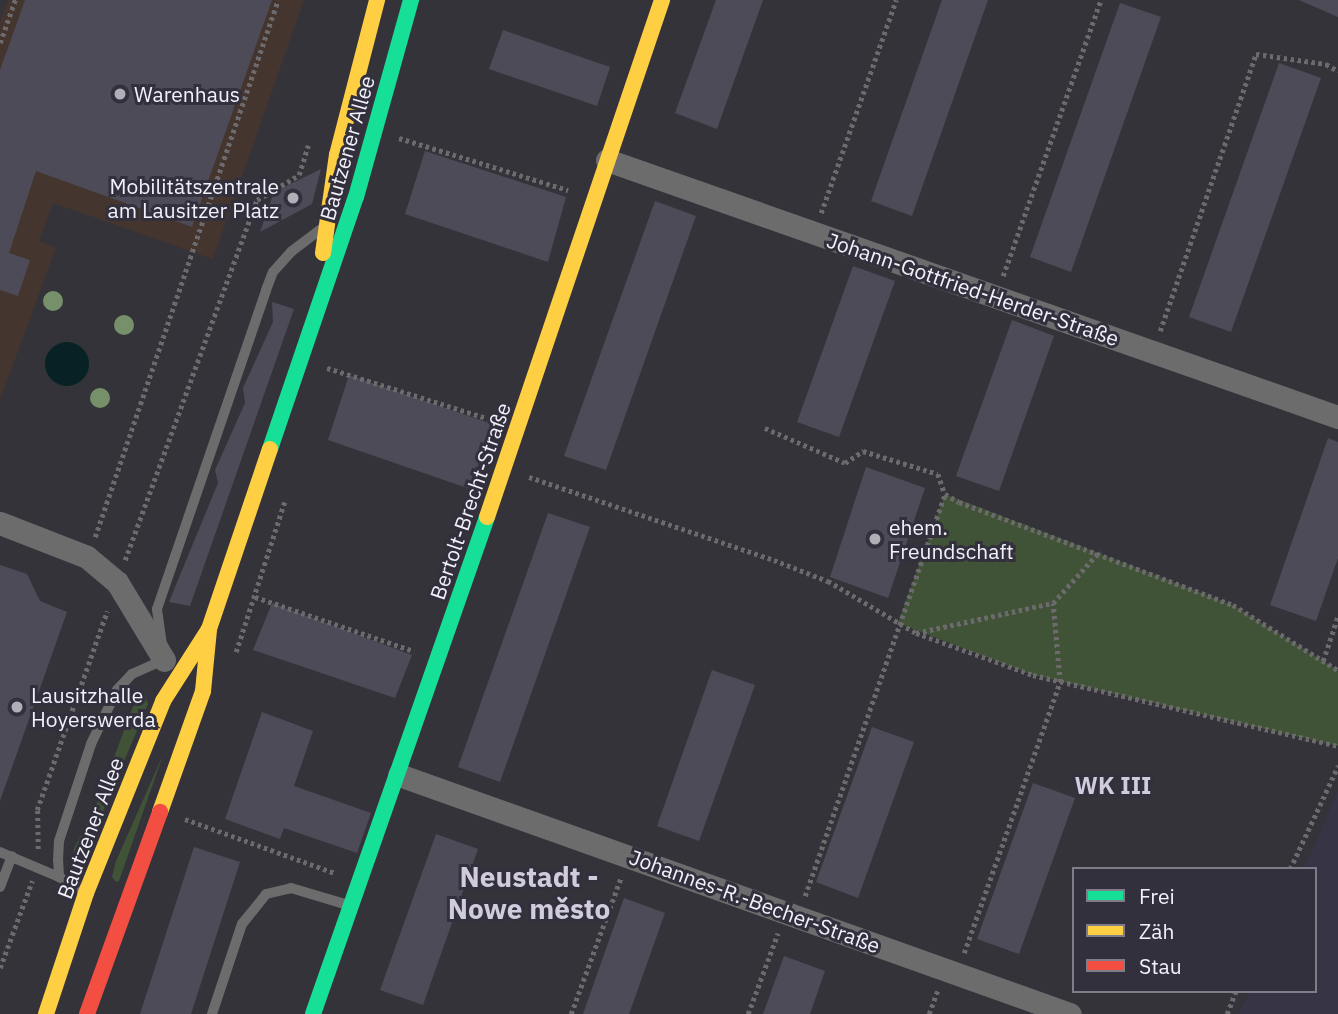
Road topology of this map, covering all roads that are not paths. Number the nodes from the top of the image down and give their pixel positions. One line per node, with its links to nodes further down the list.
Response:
1 (377, 0): 6 (street, Bautzener Allee)
2 (411, 0): 5 (street, Bautzener Allee)
3 (662, 0): 4 (street, Bertolt-Brecht-Straße)
4 (607, 160): 8 (street, Johann-Gottfried-Herder-Straße); 13 (street, Bertolt-Brecht-Straße)
5 (356, 197): 6 (lane); 7 (street, Bautzener Allee)
6 (326, 225): 7 (street, Bautzener Allee); 11 (lane)
7 (319, 307): 10 (street, Bautzener Allee)
8 (1338, 417)
9 (0, 523): 11 (street)
10 (209, 629): 11 (street, Bautzener Allee); 12 (street, Bautzener Allee)
11 (168, 671): 12 (lane); 16 (lane); 18 (street, Bautzener Allee)
12 (189, 727): 21 (street, Bautzener Allee)
13 (399, 775): 19 (street, Bertolt-Brecht-Straße); 24 (street, Johannes-R.-Becher-Straße)
14 (0, 852): 15 (lane)
15 (12, 856): 16 (lane); 17 (lane)
16 (59, 877): 18 (lane)
17 (0, 887)
18 (86, 893): 20 (street, Bautzener Allee)
19 (350, 906): 22 (lane); 23 (street, Bertolt-Brecht-Straße)
20 (46, 1014)
21 (87, 1014)
22 (212, 1014)
23 (313, 1014)
24 (1070, 1014)

